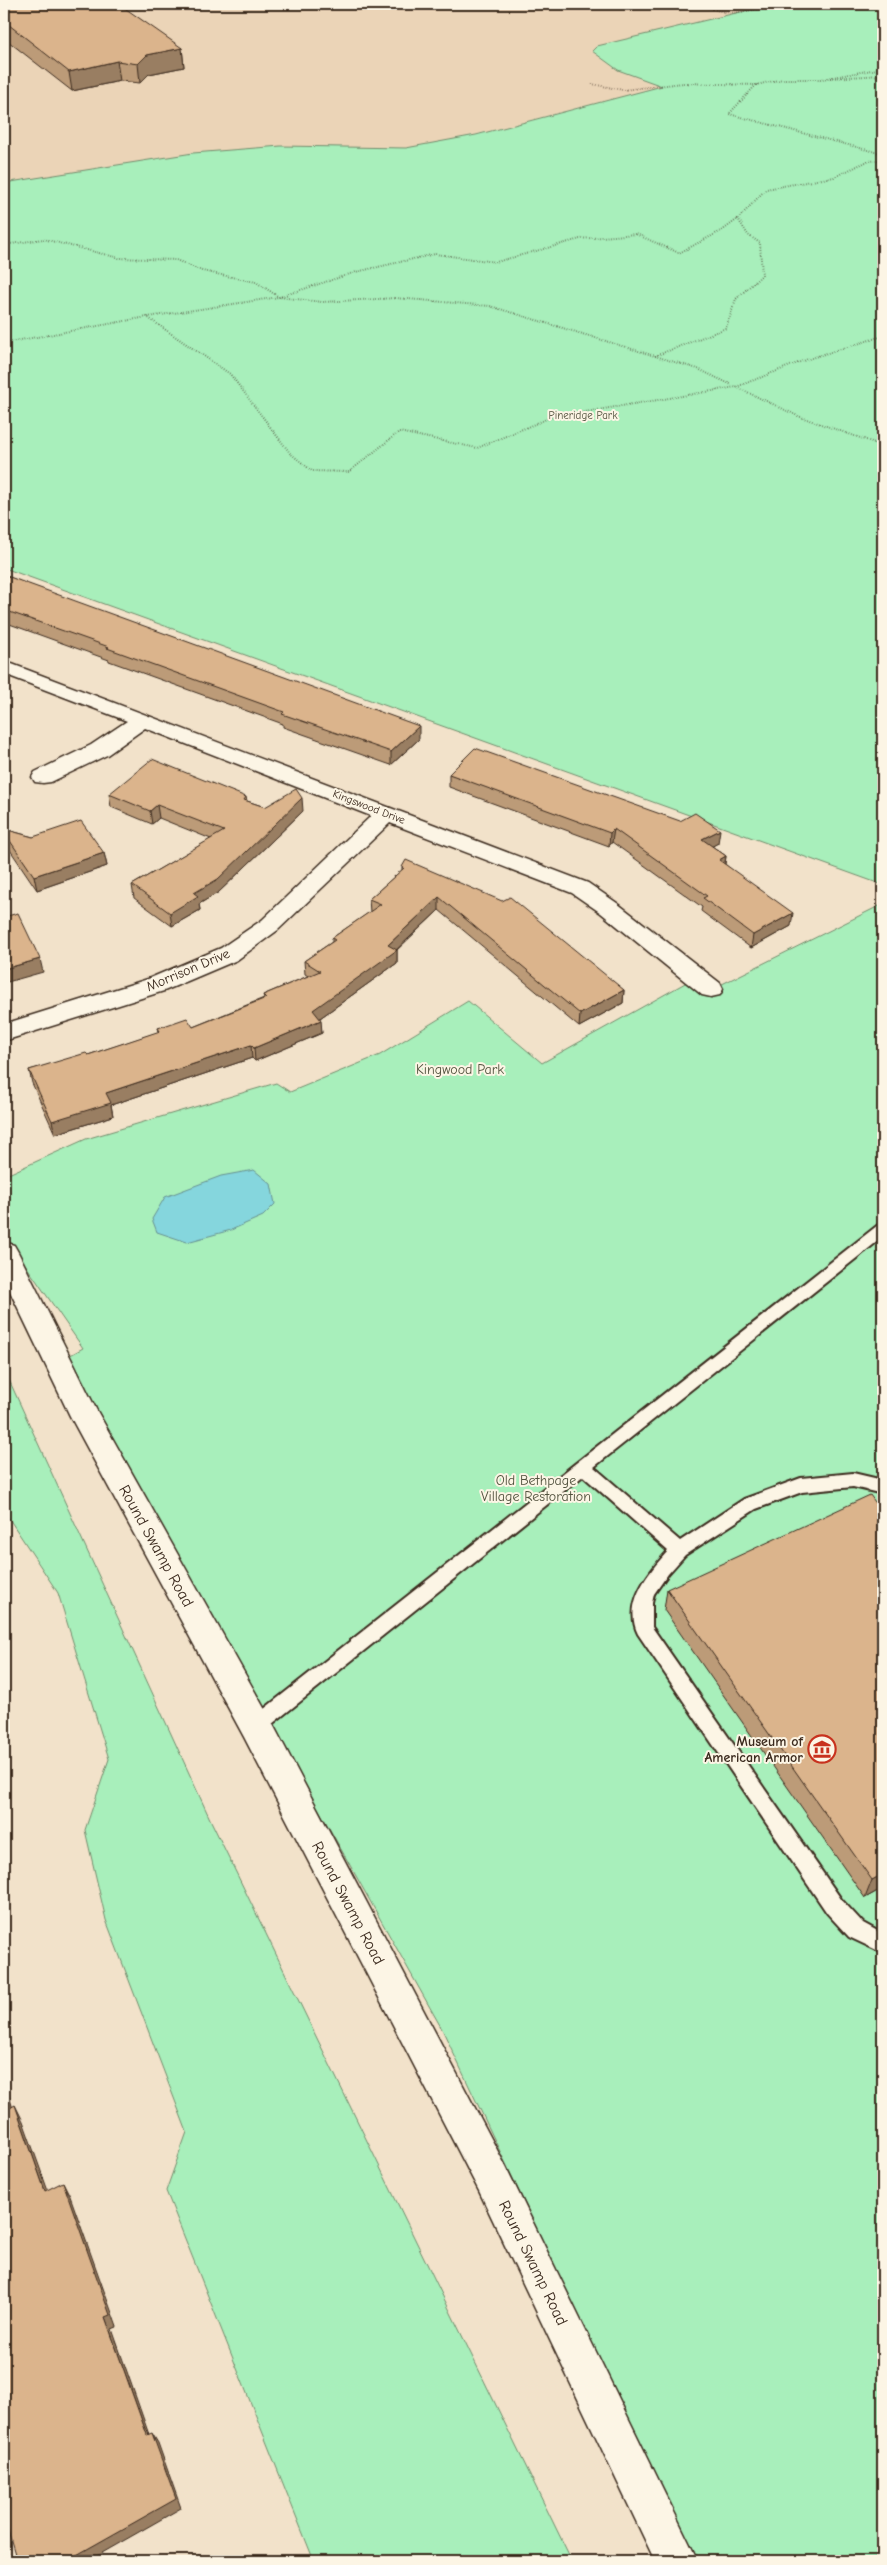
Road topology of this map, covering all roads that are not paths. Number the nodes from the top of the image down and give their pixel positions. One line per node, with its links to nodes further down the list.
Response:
1 (4, 667): 2 (street, Kingswood Drive)
2 (144, 720): 3 (street); 4 (street, Kingswood Drive)
3 (43, 777)
4 (386, 814): 5 (street, Kingswood Drive); 6 (street, Morrison Drive)
5 (711, 989)
6 (4, 1033)
7 (883, 1229): 9 (lane)
8 (4, 1252): 12 (street, Round Swamp Road)
9 (583, 1467): 11 (lane); 12 (lane)
10 (883, 1487): 11 (lane)
11 (679, 1550): 13 (lane)
12 (256, 1726): 14 (street, Round Swamp Road)
13 (883, 1944)
14 (677, 2561)

